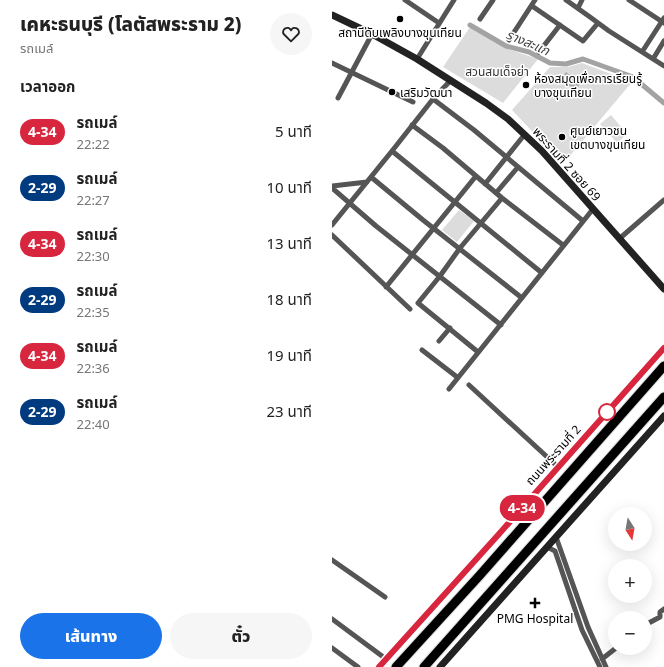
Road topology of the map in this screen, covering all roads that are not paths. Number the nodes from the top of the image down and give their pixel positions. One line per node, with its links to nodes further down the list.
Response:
1 (405, 0): 13 (street)
2 (454, 0): 13 (street)
3 (493, 0): 11 (street)
4 (535, 0): 8 (street)
5 (566, 0): 9 (street)
6 (582, 0): 9 (street)
7 (629, 0): 12 (street)
8 (532, 6): 15 (street); 17 (street)
9 (578, 8): 14 (street)
10 (332, 15): 16 (main road, พระรามที่ 2 ซอย 69)
11 (480, 19)
12 (663, 21): 20 (street)
13 (440, 23): 21 (street)
14 (598, 23): 15 (street); 20 (street)
15 (560, 25): 19 (street)
16 (372, 34): 21 (main road, พระรามที่ 2 ซอย 69); 25 (street)
17 (509, 40)
18 (664, 41): 22 (street)
19 (540, 52)
20 (642, 52): 22 (street)
21 (417, 59): 26 (main road, พระรามที่ 2 ซอย 69)
22 (653, 59): 24 (street)
23 (332, 63): 25 (street)
24 (664, 66)
25 (352, 72): 27 (street); 29 (street)
26 (451, 80): 28 (street); 31 (main road, พระรามที่ 2 ซอย 69)
27 (338, 98)
28 (433, 99): 30 (street); 33 (street)
29 (413, 102)
30 (412, 125): 32 (street); 35 (street)
31 (525, 134): 33 (street); 45 (main road, พระรามที่ 2 ซอย 69)
32 (392, 151): 36 (street); 43 (street)
33 (506, 157): 34 (street); 38 (street)
34 (518, 167): 40 (street); 46 (street)
35 (476, 176): 38 (street); 43 (street)
36 (372, 177): 37 (street); 49 (street)
37 (367, 182): 39 (street); 44 (street)
38 (485, 184): 40 (street)
39 (332, 187): 44 (street)
40 (496, 193): 41 (street)
41 (502, 198): 47 (street); 52 (street)
42 (664, 200): 51 (street)
43 (455, 203): 47 (street); 49 (street)
44 (349, 204): 48 (street); 54 (street)
45 (593, 209): 46 (street); 51 (main road, พระรามที่ 2 ซอย 69)
46 (583, 221): 52 (street)
47 (480, 224): 53 (street); 55 (street)
48 (332, 225)
49 (434, 229): 53 (street); 54 (street)
50 (332, 235): 57 (street)
51 (619, 239): 58 (main road, พระรามที่ 2 ซอย 69)
52 (563, 245): 55 (street)
53 (460, 248): 56 (street); 59 (street)
54 (412, 255): 56 (street); 57 (street)
55 (542, 273): 59 (street)
56 (440, 276): 61 (street); 62 (street)
57 (386, 287): 60 (street)
58 (664, 289)
59 (522, 298): 61 (street)
60 (410, 309)
61 (501, 324): 66 (street)
62 (450, 328): 63 (street); 66 (street)
63 (439, 341)
64 (664, 348): 73 (main road, ถนนพระรามที่ 2)
65 (422, 350): 68 (street)
66 (478, 352): 68 (street)
67 (664, 366): 87 (highway, ถนนพระรามที่ 2)
68 (457, 377): 70 (street)
69 (469, 386): 73 (street)
70 (449, 389)
71 (664, 397): 88 (highway)
72 (664, 416): 74 (main road)
73 (558, 467): 83 (main road, ถนนพระรามที่ 2)
74 (556, 537): 75 (main road); 84 (street)
75 (547, 547): 89 (main road); 90 (street)
76 (332, 560): 77 (street)
77 (385, 597)
78 (664, 609): 80 (street)
79 (332, 619): 83 (street)
80 (652, 621)
81 (332, 648): 85 (street)
82 (608, 654): 84 (street)
83 (386, 659): 86 (main road, ถนนพระรามที่ 2)
84 (602, 659): 91 (street)
85 (358, 667)
86 (379, 667)
87 (396, 667)
88 (424, 667)
89 (440, 667)
90 (600, 667)
91 (606, 667)

